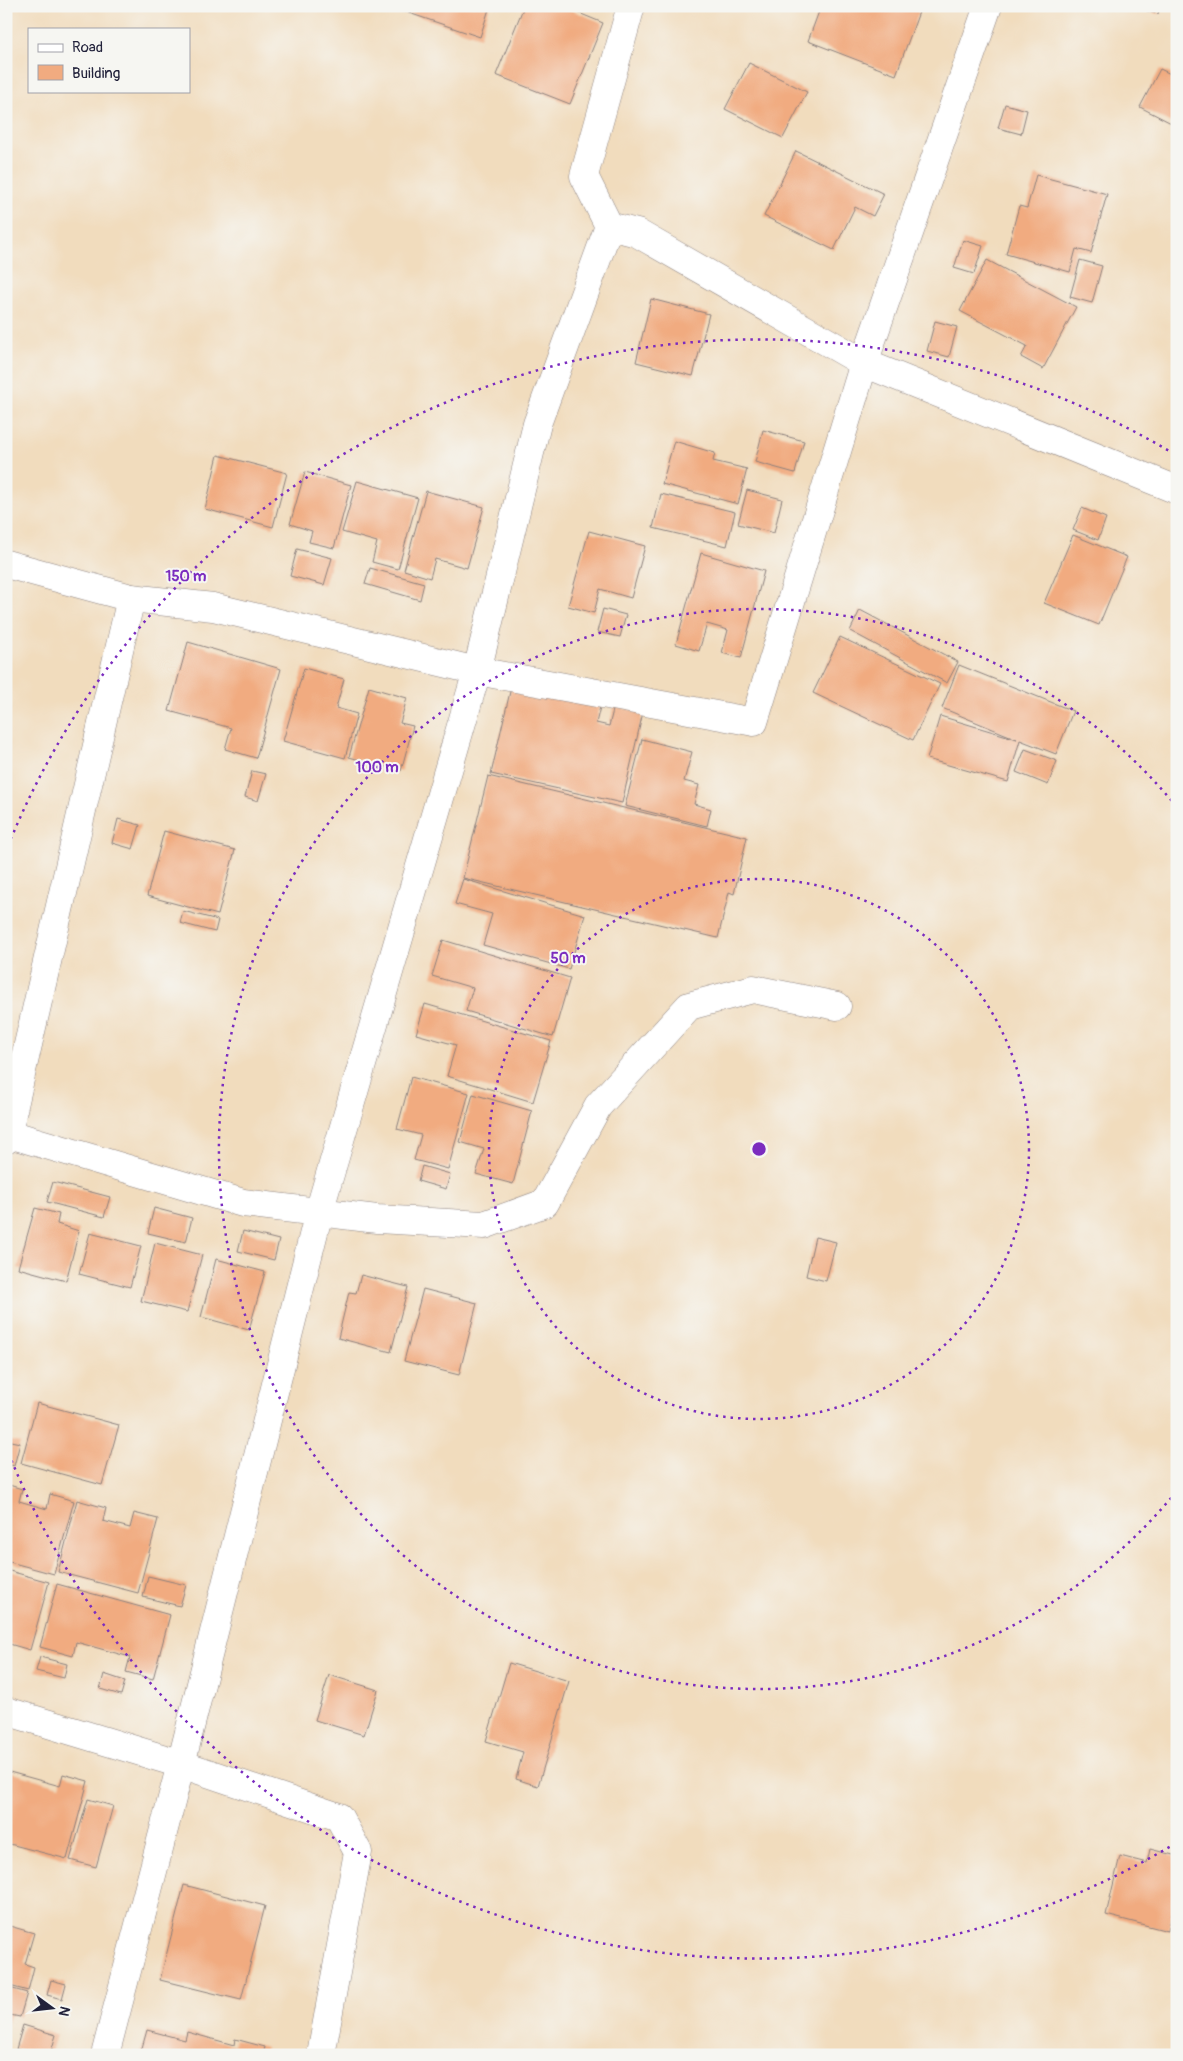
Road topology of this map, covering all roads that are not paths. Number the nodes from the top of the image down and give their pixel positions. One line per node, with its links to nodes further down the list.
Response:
1 (631, 6): 3 (street)
2 (988, 6): 4 (street)
3 (609, 226): 4 (street); 8 (street)
4 (864, 363): 5 (street); 8 (street)
5 (1177, 490)
6 (6, 564): 7 (street)
7 (131, 598): 8 (street); 10 (street)
8 (477, 671): 11 (street)
9 (837, 1006): 11 (street)
10 (7, 1135): 11 (street)
11 (319, 1212): 13 (street)
12 (6, 1711): 13 (street)
13 (182, 1764): 14 (street); 15 (street)
14 (106, 2055)
15 (321, 2055)

